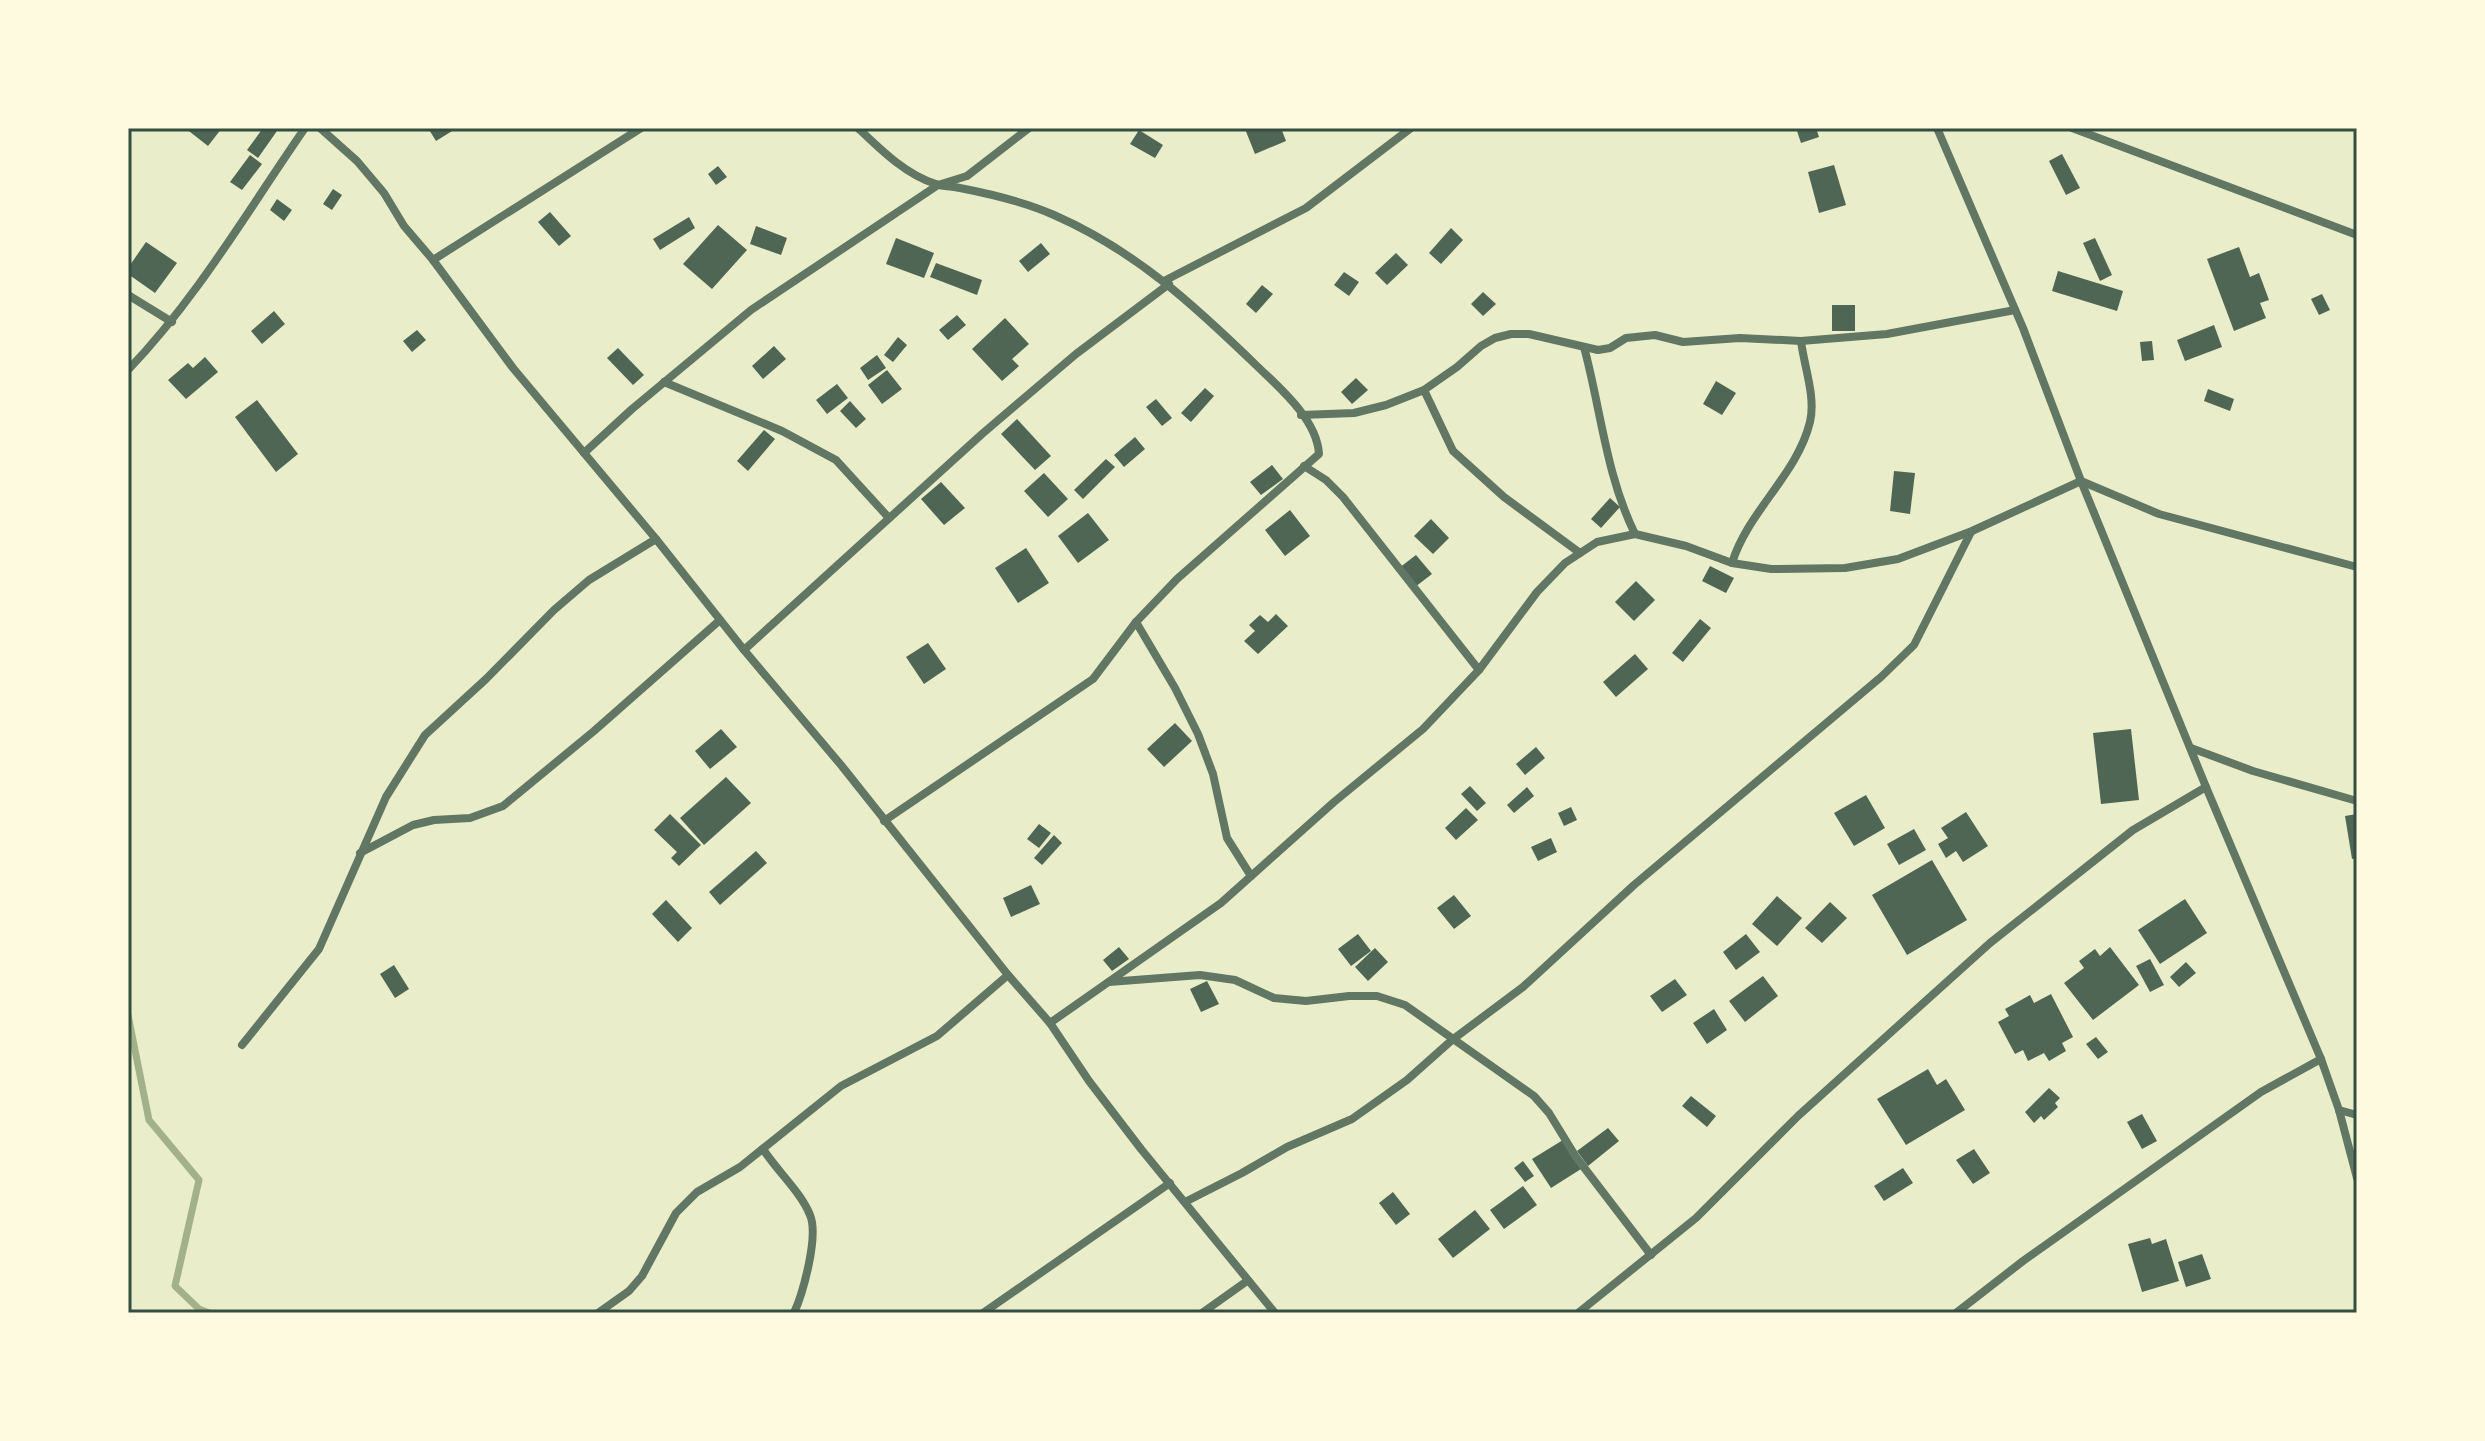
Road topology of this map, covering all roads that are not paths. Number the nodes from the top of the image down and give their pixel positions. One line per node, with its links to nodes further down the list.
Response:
1 (305, 128): 15 (street)
2 (320, 128): 11 (street)
3 (641, 128): 11 (street)
4 (858, 128): 9 (street)
5 (1029, 128): 9 (street)
6 (1411, 128): 12 (street)
7 (1937, 128): 14 (street)
8 (2072, 128): 10 (street)
9 (938, 185): 12 (street); 19 (street)
10 (2357, 235)
11 (433, 260): 22 (street)
12 (1167, 282): 21 (street); 25 (street)
13 (128, 295): 15 (street)
14 (2015, 310): 16 (street); 24 (street)
15 (172, 322): 18 (street)
16 (1801, 341): 17 (street); 30 (street)
17 (1584, 347): 20 (street); 27 (street)
18 (128, 370)
19 (664, 382): 22 (street); 25 (street)
20 (1424, 390): 21 (street); 29 (street)
21 (1301, 415): 23 (street)
22 (584, 453): 28 (street)
23 (1304, 466): 33 (street); 35 (street)
24 (2081, 481): 26 (street); 31 (street); 36 (street)
25 (889, 518): 34 (street)
26 (1972, 531): 30 (street); 45 (street)
27 (1635, 534): 29 (street); 30 (street)
28 (656, 539): 32 (street); 40 (street)
29 (1580, 553): 35 (street)
30 (1732, 563)
31 (2357, 567)
32 (720, 620): 34 (street); 40 (street)
33 (1136, 622): 39 (street); 41 (street)
34 (744, 650): 39 (street)
35 (1479, 670): 41 (street)
36 (2191, 748): 37 (street); 38 (street)
37 (2206, 787): 47 (street); 54 (street)
38 (2357, 801)
39 (884, 821): 42 (street)
40 (360, 853): 46 (street)
41 (1251, 876): 43 (street)
42 (1008, 975): 44 (street); 50 (street)
43 (1108, 982): 44 (street); 45 (street)
44 (1050, 1023): 52 (street)
45 (1452, 1040): 53 (street); 54 (street)
46 (242, 1045)
47 (2321, 1059): 48 (street); 62 (street)
48 (2339, 1110): 49 (street); 51 (street)
49 (2357, 1115)
50 (763, 1149): 56 (street); 57 (street)
51 (2357, 1178)
52 (1170, 1183): 53 (street); 58 (street)
53 (1185, 1202): 55 (street)
54 (1651, 1255): 61 (street)
55 (1247, 1281): 59 (street); 60 (street)
56 (598, 1313)
57 (794, 1313)
58 (983, 1313)
59 (1202, 1313)
60 (1275, 1313)
61 (1578, 1313)
62 (1956, 1313)

